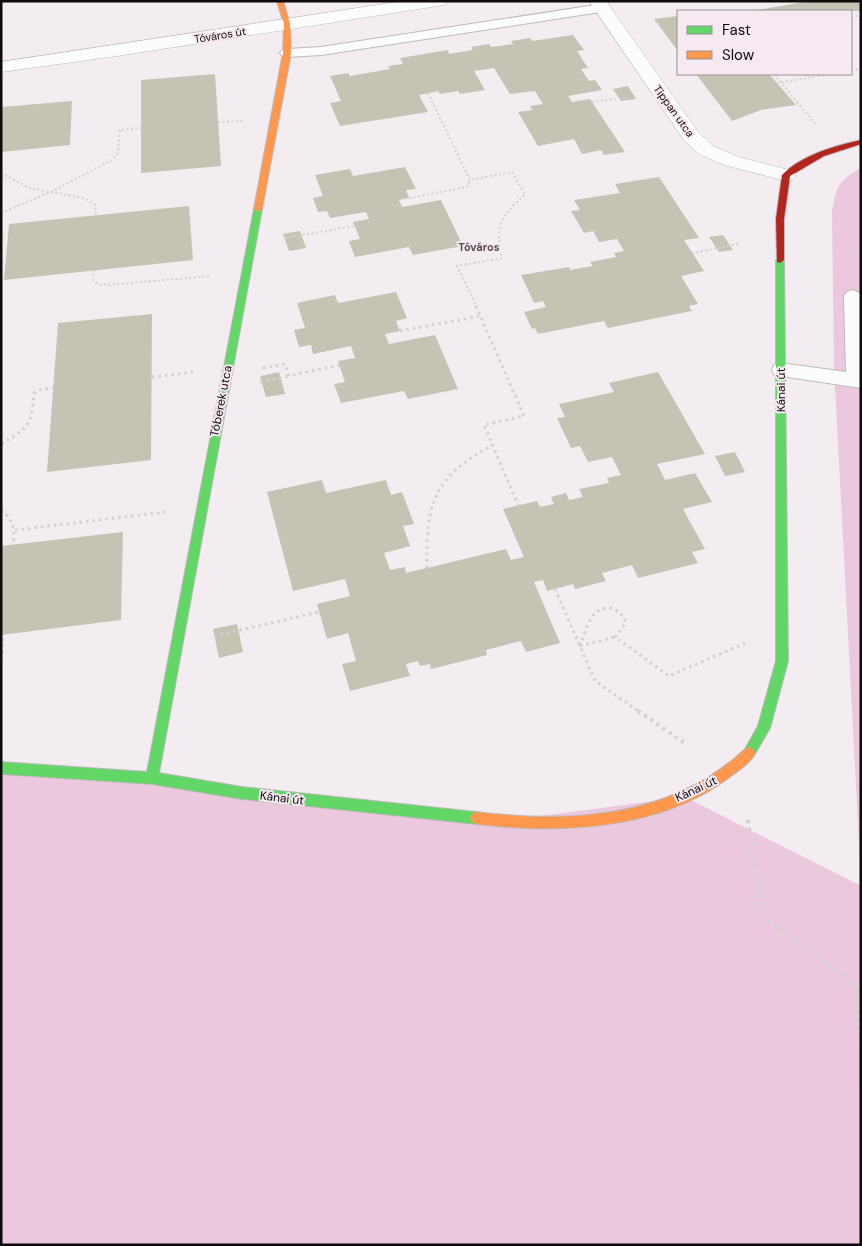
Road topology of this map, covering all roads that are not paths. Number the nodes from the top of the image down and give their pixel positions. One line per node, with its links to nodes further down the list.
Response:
1 (280, 1): 4 (street, Tóberek utca)
2 (438, 1): 4 (street, Tóváros út)
3 (599, 5): 5 (lane); 8 (street, Tippan utca)
4 (287, 24): 5 (street, Tóberek utca); 6 (street, Tóváros út)
5 (287, 53): 13 (street, Tóberek utca)
6 (1, 67)
7 (861, 142): 8 (street)
8 (786, 175): 10 (street, Kánai út)
9 (853, 296): 11 (lane)
10 (781, 370): 11 (lane); 13 (street, Kánai út)
11 (859, 381)
12 (1, 768): 13 (street, Kánai út)
13 (152, 778)

